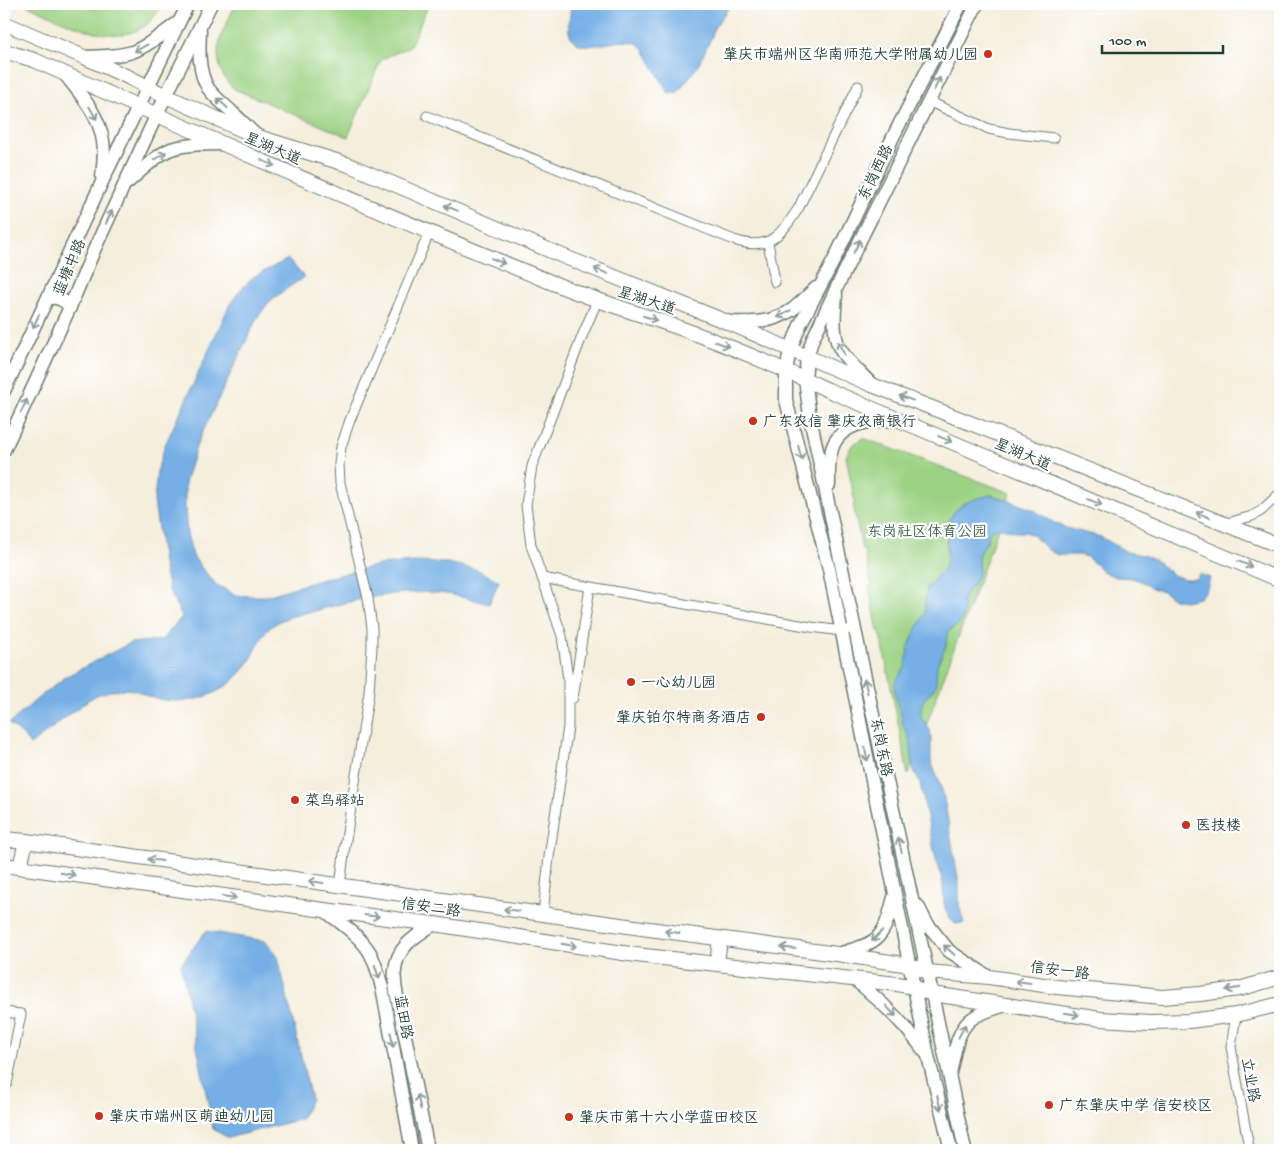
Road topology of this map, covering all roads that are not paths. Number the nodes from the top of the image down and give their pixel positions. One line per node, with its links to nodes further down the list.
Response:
1 (188, 4): 5 (main road, 蓝塘中路)
2 (211, 4): 7 (main road, 蓝塘中路)
3 (961, 4): 27 (main road, 东岗西路)
4 (977, 4): 16 (main road, 东岗西路, one-way to 4)
5 (181, 20): 10 (main road, one-way to 10); 14 (main road, 蓝塘中路)
6 (4, 23): 8 (main road, 星湖大道)
7 (201, 26): 15 (main road, 蓝塘中路); 20 (main road, one-way to 7)
8 (43, 40): 10 (main road, 星湖大道); 11 (main road)
9 (4, 52): 11 (main road, 星湖大道)
10 (84, 57): 14 (main road, 星湖大道)
11 (34, 60): 12 (main road, 星湖大道)
12 (64, 73): 17 (main road, 星湖大道); 23 (main road, one-way to 23)
13 (858, 86): 26 (street)
14 (148, 88): 15 (main road, 星湖大道); 17 (main road, 蓝塘中路)
15 (166, 96): 18 (main road, 蓝塘中路); 20 (main road, 星湖大道)
16 (928, 101): 21 (street); 28 (main road, 东岗西路, one-way to 16)
17 (139, 106): 18 (main road, 星湖大道); 23 (main road, 蓝塘中路)
18 (157, 114): 22 (main road, 星湖大道); 24 (main road, 蓝塘中路)
19 (427, 116): 26 (street)
20 (258, 137): 34 (main road, 星湖大道, one-way to 20)
21 (1054, 138)
22 (223, 144): 24 (main road, one-way to 22); 25 (main road, 星湖大道, one-way to 25)
23 (102, 182): 32 (main road, 蓝塘中路)
24 (123, 187): 35 (main road, 蓝塘中路, one-way to 24)
25 (430, 233): 33 (main road, 星湖大道, one-way to 33); 59 (street)
26 (768, 242): 29 (street)
27 (834, 260): 28 (main road); 30 (main road, 东岗西路)
28 (847, 266): 31 (main road, 东岗西路)
29 (775, 282)
30 (822, 283): 36 (main road, one-way to 36); 38 (main road, 东岗西路)
31 (836, 289): 39 (main road, 东岗西路); 42 (main road, one-way to 31)
32 (48, 298): 35 (main road); 43 (main road, 蓝塘中路, one-way to 43)
33 (597, 301): 37 (main road, 星湖大道, one-way to 37); 50 (street)
34 (686, 306): 36 (main road, 星湖大道); 37 (main road)
35 (70, 307): 45 (main road, 蓝塘中路, one-way to 35)
36 (727, 322): 38 (main road, 星湖大道)
37 (677, 327): 40 (main road, 星湖大道, one-way to 40)
38 (790, 350): 39 (main road, 星湖大道); 40 (main road, 东岗东路)
39 (807, 357): 41 (main road, 东岗东路); 42 (main road, 星湖大道)
40 (786, 371): 41 (main road, 星湖大道); 53 (main road, 东岗东路, one-way to 53)
41 (805, 379): 44 (main road, 星湖大道); 47 (main road, 东岗东路)
42 (872, 385): 48 (main road, 星湖大道, one-way to 42)
43 (4, 391)
44 (900, 420): 47 (main road); 51 (main road, 星湖大道, one-way to 51)
45 (4, 450)
46 (1280, 500): 48 (street)
47 (830, 510): 53 (main road, 东岗东路)
48 (1224, 524): 49 (main road, 星湖大道)
49 (1280, 546)
50 (542, 578): 52 (street); 54 (street)
51 (1280, 580)
52 (590, 587): 53 (street); 54 (street)
53 (848, 630): 60 (main road, 东岗东路, one-way to 53); 61 (main road, 东岗东路, one-way to 61)
54 (568, 727): 63 (street)
55 (4, 839): 56 (main road, 信安二路)
56 (26, 841): 58 (main road); 59 (main road, 信安二路, one-way to 56)
57 (4, 866): 58 (main road, 信安二路)
58 (20, 867): 62 (main road, 信安二路, one-way to 62)
59 (340, 886): 63 (main road, 信安二路, one-way to 59)
60 (911, 892): 65 (main road, 东岗东路); 73 (main road, one-way to 60)
61 (895, 895): 66 (main road, 东岗东路); 68 (main road, one-way to 68)
62 (324, 910): 64 (main road, 信安二路, one-way to 64); 89 (main road, 蓝田路, one-way to 89)
63 (543, 914): 67 (main road, 信安二路, one-way to 63)
64 (434, 924): 69 (main road, 信安二路, one-way to 69); 90 (main road, 蓝田路, one-way to 64)
65 (918, 930): 66 (main road); 71 (main road, 东岗东路)
66 (902, 932): 70 (main road, 东岗东路)
67 (720, 939): 68 (main road, 信安二路, one-way to 67); 69 (main road)
68 (836, 954): 70 (main road, 信安一路)
69 (717, 964): 74 (main road, 信安二路)
70 (910, 966): 71 (main road, 信安一路); 75 (main road, 东岗东路)
71 (927, 972): 73 (main road, 信安一路); 77 (main road, 东岗东路)
72 (1280, 977): 76 (main road, 信安一路, one-way to 76)
73 (989, 978): 76 (main road, 信安一路, one-way to 73)
74 (854, 979): 75 (main road); 85 (main road, one-way to 85)
75 (914, 986): 77 (main road); 84 (main road, 东岗东路)
76 (1057, 987): 80 (main road)
77 (932, 994): 79 (main road); 83 (main road, 东岗东路)
78 (1280, 1004): 82 (main road)
79 (1006, 1005): 80 (main road); 86 (main road, one-way to 79)
80 (1052, 1011): 82 (main road, one-way to 82)
81 (4, 1012): 87 (street)
82 (1236, 1015): 88 (street, 立业路)
83 (938, 1026): 84 (main road); 86 (main road, 东岗东路)
84 (922, 1029): 85 (main road, 东岗东路)
85 (928, 1056): 91 (main road, 东岗东路, one-way to 91)
86 (949, 1078): 92 (main road, 东岗东路)
87 (7, 1084)
88 (1249, 1148)
89 (412, 1150)
90 (428, 1150)
91 (951, 1150)
92 (965, 1150)

